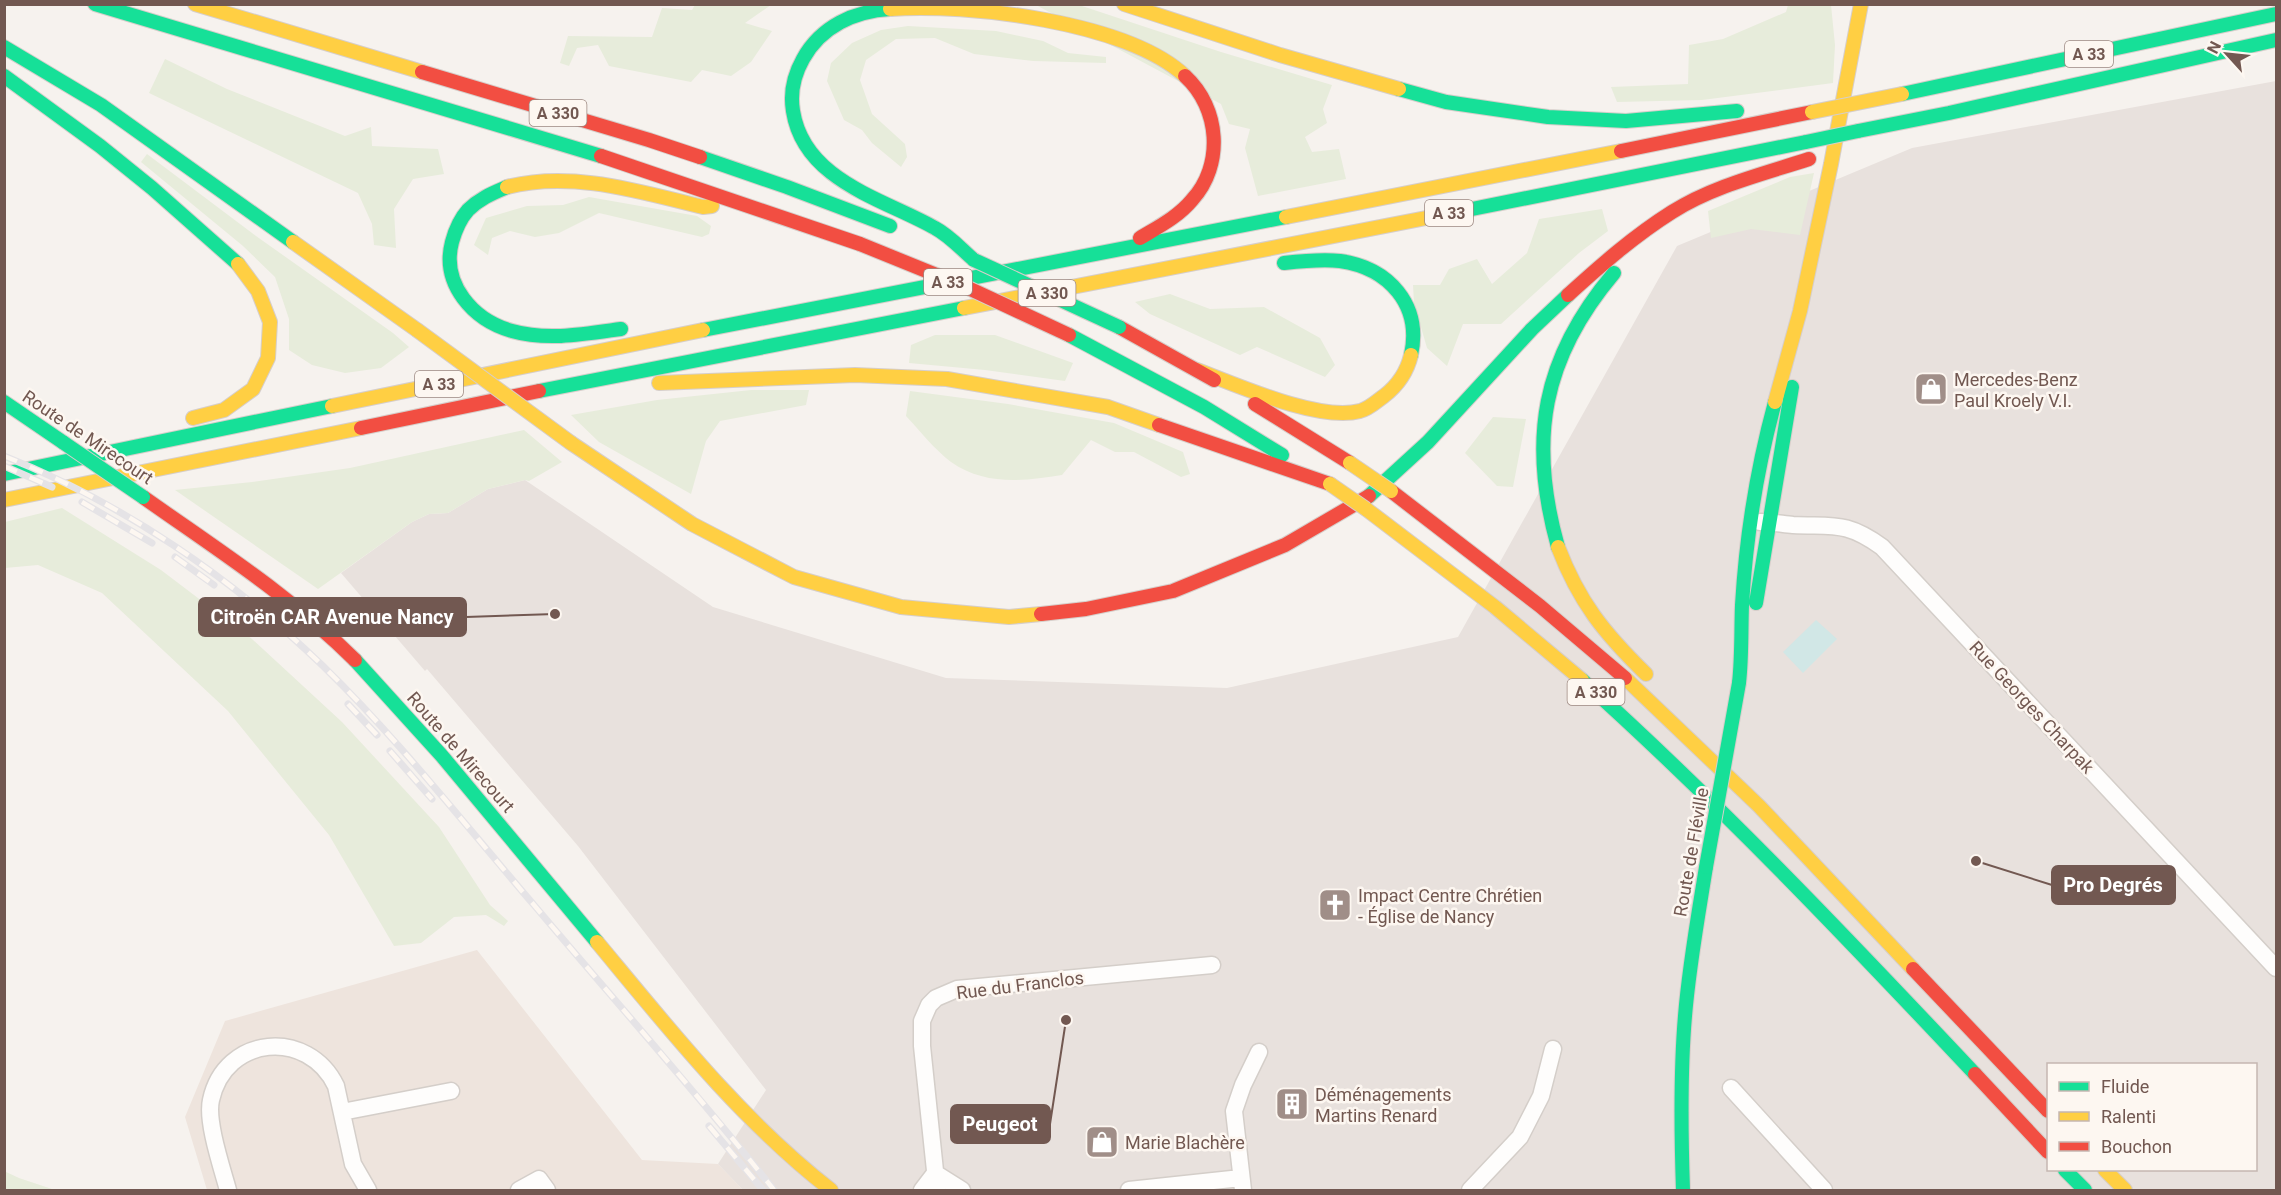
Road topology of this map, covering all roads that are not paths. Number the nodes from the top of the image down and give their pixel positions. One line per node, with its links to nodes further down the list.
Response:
1 (94, 4): 11 (main road, A 330)
2 (195, 4): 13 (main road, A 330)
3 (1124, 4): 9 (main road)
4 (1861, 4): 18 (main road)
5 (2277, 14): 9 (main road, A 33, bridge)
6 (2277, 40): 10 (main road, A 33)
7 (4, 47): 12 (main road, bridge)
8 (4, 76): 25 (main road)
9 (1812, 106): 15 (main road, A 33)
10 (1949, 113): 12 (main road); 17 (main road, A 33, bridge)
11 (750, 203): 21 (main road); 29 (main road, A 330, bridge)
12 (1672, 212): 34 (main road)
13 (905, 231)
14 (925, 239): 16 (main road, A 330)
15 (1125, 248): 16 (main road); 19 (main road, A 33)
16 (974, 260): 22 (main road, A 330, bridge)
17 (1090, 282): 22 (main road); 23 (main road, A 33)
18 (1800, 311): 31 (main road, Route de Fléville); 32 (main road)
19 (770, 316): 20 (main road); 27 (main road, A 33)
20 (678, 321)
21 (633, 327)
22 (1197, 370): 36 (main road, A 330, bridge)
23 (566, 386): 29 (main road); 30 (main road, A 33)
24 (4, 402): 54 (main road, Route de Mirecourt, bridge)
25 (184, 420)
26 (143, 431): 27 (main road)
27 (108, 452): 28 (main road, A 33)
28 (4, 474)
29 (1330, 484): 45 (main road, A 330, bridge)
30 (4, 500)
31 (1750, 521): 32 (street, Rue Georges Charpak); 33 (main road, Route de Fléville)
32 (1768, 522): 33 (main road); 38 (street, Rue Georges Charpak)
33 (1742, 659): 60 (main road, Route de Fléville, bridge)
34 (1655, 684)
35 (1686, 716): 36 (main road)
36 (1710, 759): 43 (main road, A 330)
37 (1212, 965): 48 (street, Rue du Franclos)
38 (2277, 968)
39 (1553, 1049): 59 (street)
40 (1259, 1052): 49 (street)
41 (1731, 1088): 61 (street)
42 (451, 1091): 44 (street)
43 (2047, 1109)
44 (342, 1112): 50 (street); 51 (street)
45 (2047, 1150)
46 (2066, 1171): 62 (main road)
47 (2105, 1171): 63 (main road)
48 (935, 1173): 55 (street); 56 (street, Rue du Franclos); 57 (street)
49 (1242, 1184): 58 (street)
50 (228, 1191)
51 (368, 1191)
52 (519, 1191): 53 (street)
53 (547, 1191)
54 (831, 1191)
55 (922, 1191)
56 (937, 1191)
57 (962, 1191)
58 (1128, 1191)
59 (1470, 1191)
60 (1683, 1191)
61 (1824, 1191)
62 (2085, 1191)
63 (2125, 1191)

